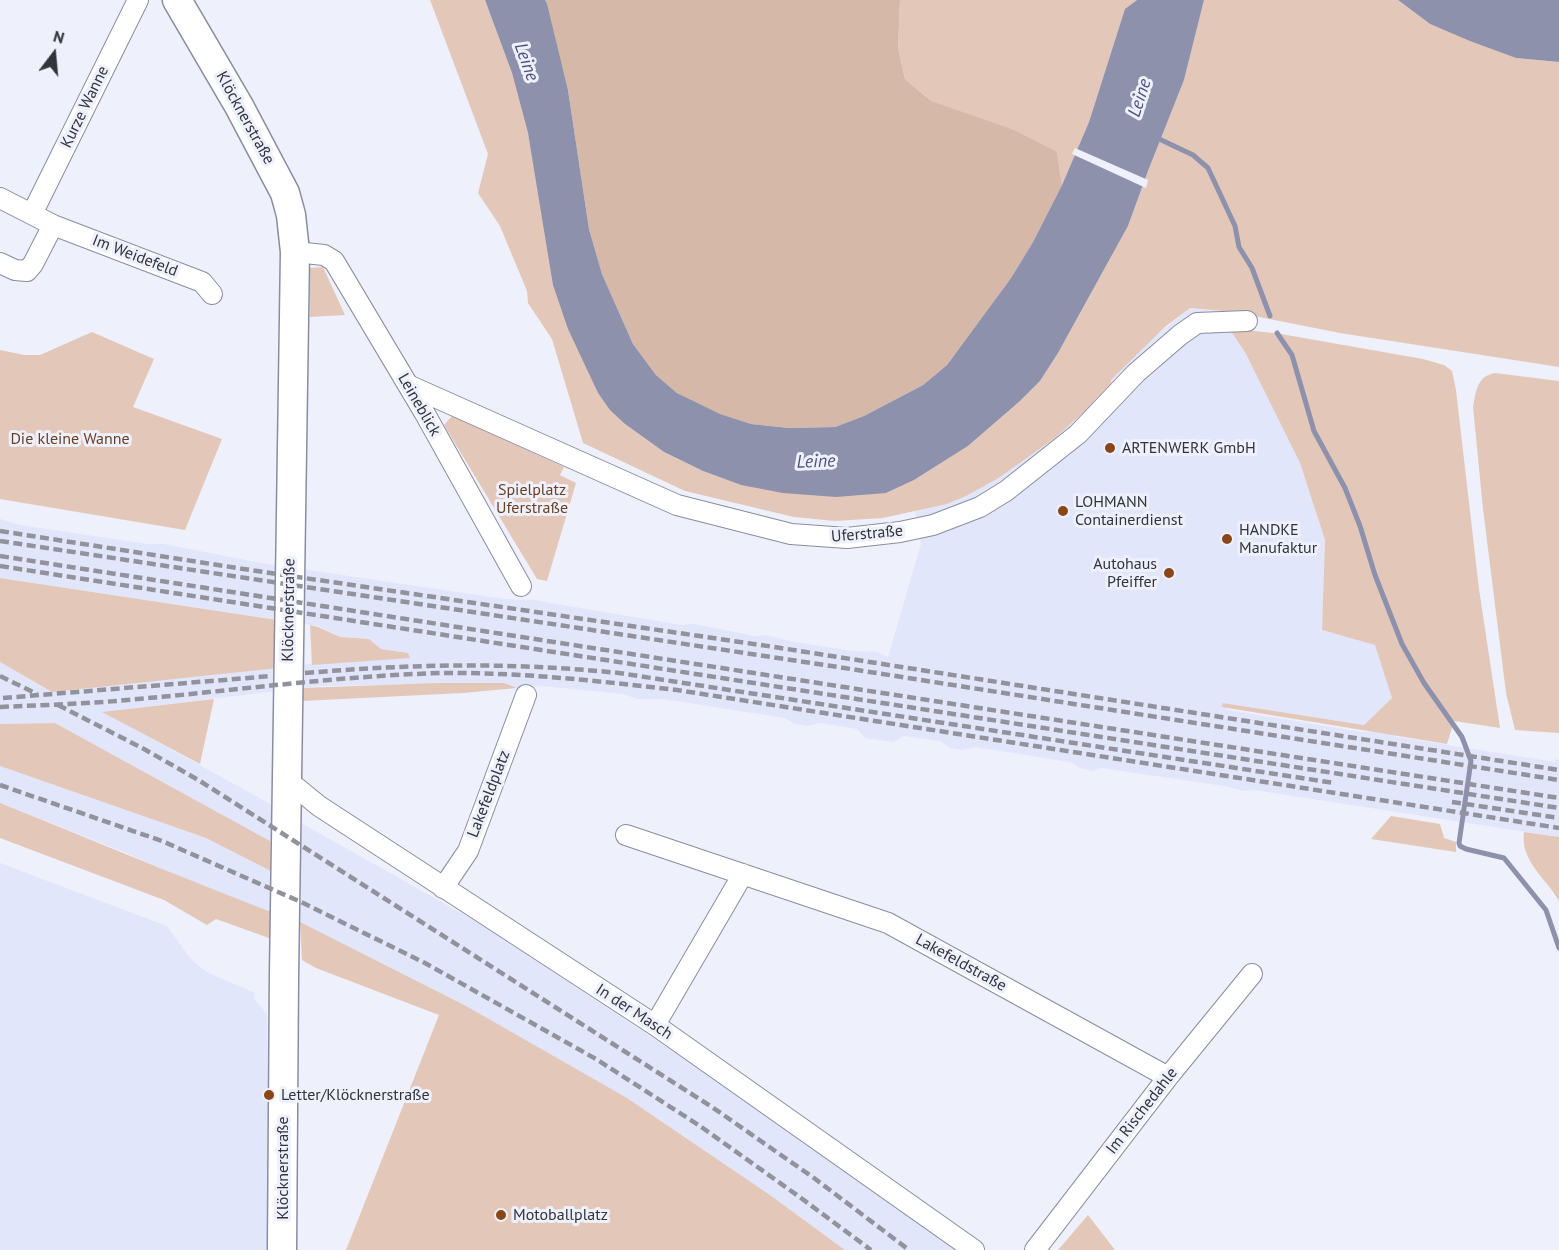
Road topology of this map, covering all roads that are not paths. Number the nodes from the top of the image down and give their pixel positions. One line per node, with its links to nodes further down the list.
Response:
1 (138, 0): 4 (street, Kurze Wanne)
2 (177, 0): 6 (main road, Klöcknerstraße)
3 (3, 206): 4 (street, Im Weidefeld)
4 (32, 214): 5 (street, Im Weidefeld)
5 (53, 225): 7 (street); 8 (street, Im Weidefeld)
6 (294, 252): 10 (street, Leineblick); 13 (main road, Klöcknerstraße)
7 (0, 263)
8 (212, 294)
9 (1246, 321): 10 (street, Uferstraße)
10 (408, 385): 11 (street, Leineblick)
11 (521, 586)
12 (526, 695): 16 (street, Lakefeldplatz)
13 (286, 787): 16 (street, In der Masch); 20 (main road, Klöcknerstraße)
14 (626, 835): 15 (street, Lakefeldstraße)
15 (743, 874): 18 (street); 19 (street, Lakefeldstraße)
16 (442, 888): 18 (street, In der Masch)
17 (1252, 974): 19 (street, Im Rischedahle)
18 (655, 1025): 21 (street, In der Masch)
19 (1168, 1077): 22 (street, Im Rischedahle)
20 (282, 1250)
21 (974, 1250)
22 (1035, 1250)

